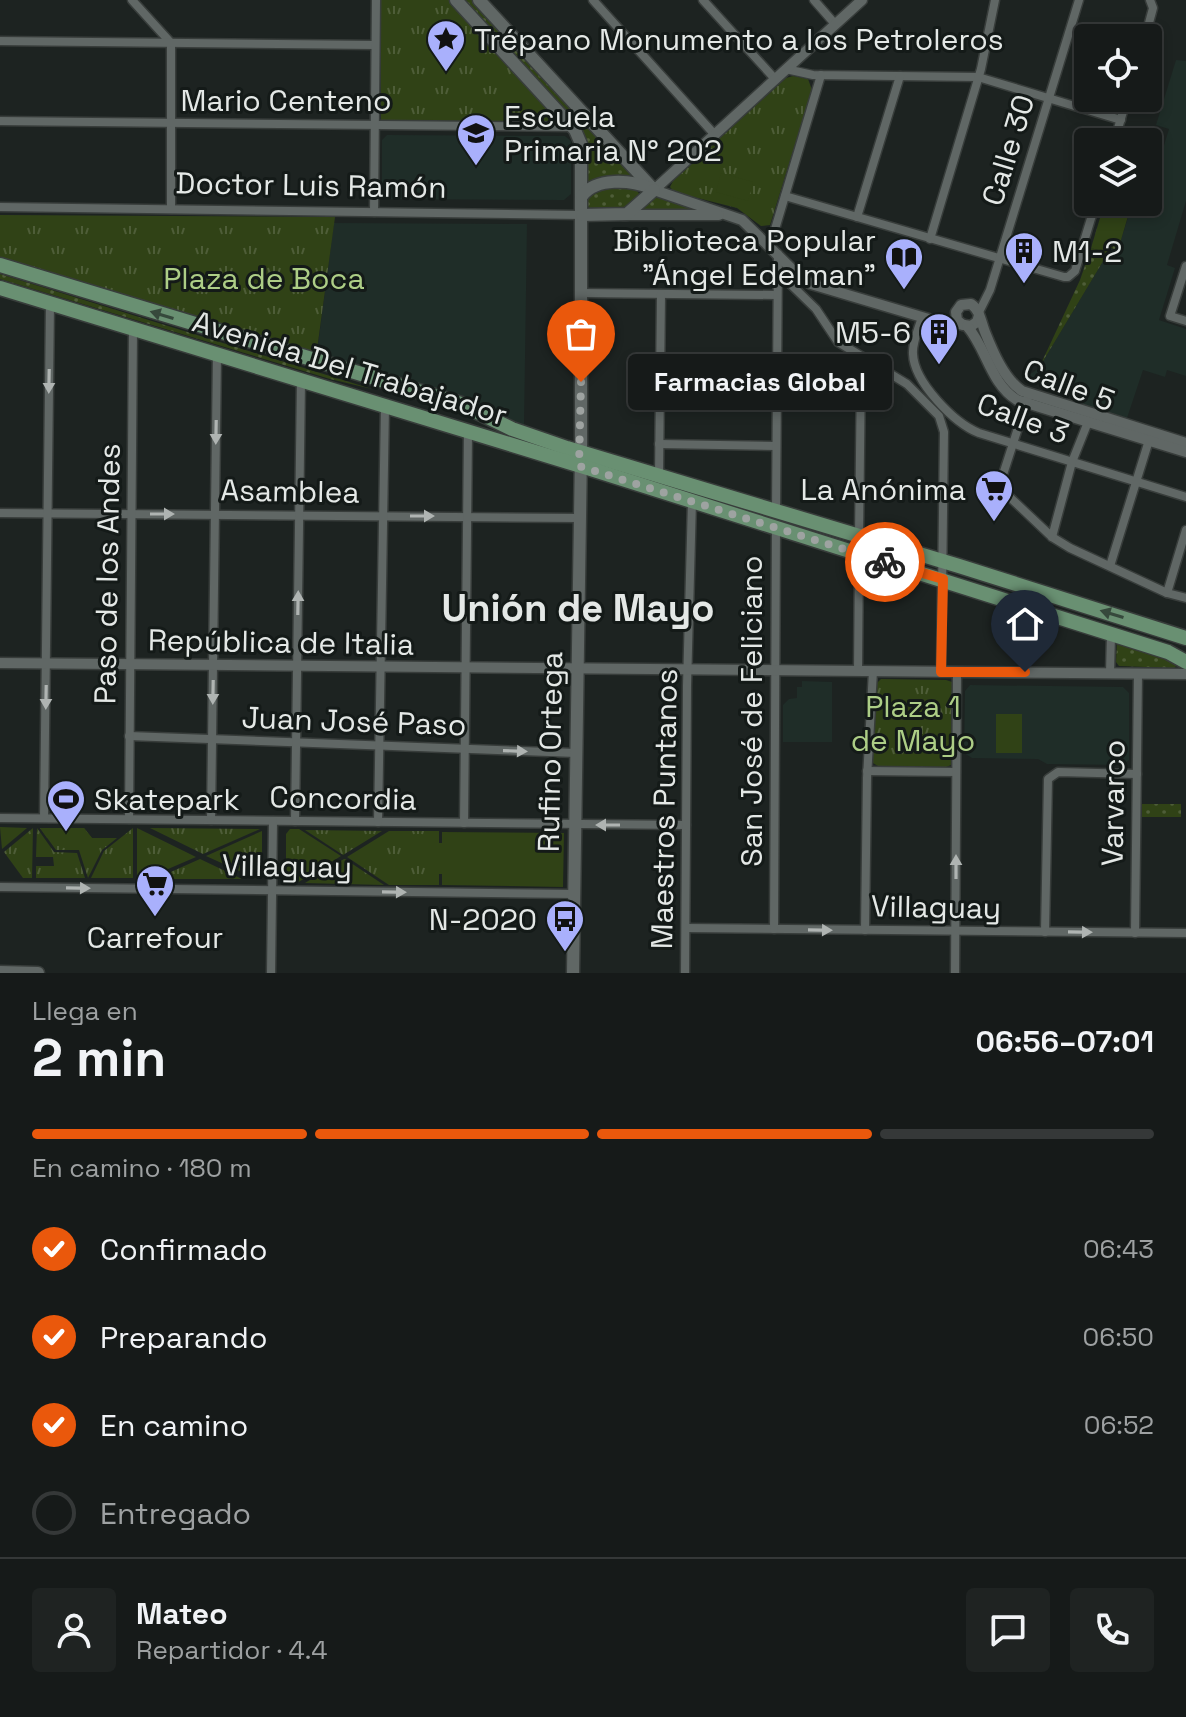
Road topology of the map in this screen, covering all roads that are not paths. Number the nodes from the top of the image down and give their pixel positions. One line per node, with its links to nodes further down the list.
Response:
1 (132, 0): 15 (street)
2 (376, 0): 16 (street)
3 (456, 0): 28 (main road)
4 (479, 0): 31 (main road)
5 (593, 0): 30 (street)
6 (703, 0): 21 (street)
7 (814, 0): 12 (street)
8 (862, 0): 12 (street)
9 (995, 0): 20 (street)
10 (1079, 0): 22 (street, Calle 30)
11 (1150, 0): 13 (street)
12 (835, 24): 17 (street)
13 (1149, 24)
14 (0, 41): 15 (street)
15 (171, 43): 16 (street); 26 (street)
16 (375, 45): 27 (street)
17 (786, 69): 18 (street); 21 (street)
18 (821, 75): 19 (street); 33 (street, San José de Feliciano)
19 (900, 76): 20 (street); 41 (street)
20 (978, 77): 22 (street); 42 (street)
21 (775, 79): 30 (street)
22 (1049, 98): 24 (street); 44 (street, Calle 30)
23 (1123, 112): 24 (street)
24 (1121, 120): 29 (street)
25 (0, 121): 26 (street, Mario Centeno)
26 (172, 123): 27 (street, Mario Centeno); 35 (street)
27 (375, 125): 28 (street, Mario Centeno); 36 (street)
28 (571, 127): 32 (main road, Rufino Ortega)
29 (1118, 128)
30 (715, 135): 31 (street)
31 (654, 190): 32 (main road); 38 (main road); 39 (street)
32 (582, 196): 37 (main road, Rufino Ortega)
33 (785, 196): 41 (street); 43 (street, San José de Feliciano)
34 (0, 207): 35 (street, Doctor Luis Ramón)
35 (171, 209): 36 (street, Doctor Luis Ramón)
36 (374, 212): 37 (street, Doctor Luis Ramón)
37 (582, 215): 38 (main road, Doctor Luis Ramón); 49 (main road, Rufino Ortega)
38 (621, 215): 39 (street)
39 (729, 215): 43 (street)
40 (1092, 216): 44 (street)
41 (857, 217): 42 (street)
42 (930, 239): 44 (street)
43 (774, 250): 47 (street, San José de Feliciano); 54 (street)
44 (999, 259): 53 (street, Calle 30)
45 (0, 265): 73 (main road, Avenida Del Trabajador, one-way to 45)
46 (1186, 266): 55 (street)
47 (776, 270): 51 (street, San José de Feliciano); 59 (street)
48 (0, 288): 52 (main road, Avenida Del Trabajador)
49 (581, 293): 50 (street); 73 (main road, Rufino Ortega)
50 (661, 294): 51 (street); 60 (street)
51 (776, 295): 61 (street, San José de Feliciano)
52 (50, 303): 57 (main road, Avenida Del Trabajador); 81 (street, one-way to 81)
53 (979, 313): 56 (street, Calle 30); 56 (street); 63 (street, Calle 5)
54 (922, 317): 56 (street); 68 (street, Calle 3)
55 (1186, 321)
56 (965, 326): 63 (street, Calle 5)
57 (133, 329): 58 (main road, Avenida Del Trabajador); 82 (street, Paso de los Andes)
58 (217, 354): 62 (main road, Avenida Del Trabajador); 83 (street, one-way to 83)
59 (865, 358): 90 (street); 93 (street)
60 (660, 370): 61 (street); 70 (street)
61 (776, 370): 71 (street, San José de Feliciano)
62 (301, 380): 64 (main road, Avenida Del Trabajador); 84 (street)
63 (1027, 398): 65 (street, Calle 5); 67 (street, Calle 5); 68 (street)
64 (385, 406): 66 (main road, Avenida Del Trabajador); 85 (street)
65 (1088, 422): 67 (street, Calle 5); 74 (street)
66 (468, 432): 73 (main road, Avenida Del Trabajador); 86 (street)
67 (1150, 436): 69 (street, Calle 5); 72 (street, Calle 5); 76 (street)
68 (1011, 443): 74 (street, Calle 3); 91 (street)
69 (1186, 443)
70 (659, 444): 71 (street); 75 (street)
71 (776, 446): 79 (street, San José de Feliciano)
72 (1186, 452)
73 (580, 459): 75 (main road, Avenida Del Trabajador); 78 (main road, Avenida Del Trabajador); 87 (main road, Rufino Ortega)
74 (1072, 462): 76 (street, Calle 3); 91 (street)
75 (659, 475): 79 (main road, Avenida Del Trabajador)
76 (1136, 481): 77 (street, Calle 3); 94 (street)
77 (1186, 497)
78 (692, 501): 88 (main road, Avenida Del Trabajador); 110 (street, Maestros Puntanos)
79 (776, 511): 88 (street, San José de Feliciano); 90 (main road, Avenida Del Trabajador)
80 (0, 513): 81 (street, Asamblea)
81 (47, 513): 82 (street, Asamblea); 103 (street)
82 (131, 514): 83 (street, Asamblea, one-way to 83); 104 (street, Paso de los Andes)
83 (215, 514): 84 (street, Asamblea); 105 (street)
84 (299, 515): 85 (street, Asamblea); 106 (street, one-way to 84)
85 (383, 516): 86 (street, Asamblea, one-way to 86); 107 (street)
86 (467, 517): 87 (street, Asamblea); 108 (street)
87 (579, 518): 109 (main road, Rufino Ortega)
88 (776, 527): 92 (main road, Avenida Del Trabajador); 111 (street, San José de Feliciano)
89 (1186, 530): 96 (street)
90 (859, 537): 93 (main road, Avenida Del Trabajador)
91 (1052, 537): 94 (street)
92 (859, 554): 95 (main road, Avenida Del Trabajador); 112 (street)
93 (943, 561): 95 (street); 100 (main road, Avenida Del Trabajador, one-way to 93)
94 (1110, 566): 96 (street)
95 (943, 579): 98 (main road, Avenida Del Trabajador); 114 (street)
96 (1167, 593): 97 (street)
97 (1186, 598)
98 (1026, 606): 99 (main road, Avenida Del Trabajador); 116 (street)
99 (1111, 633): 101 (main road, Avenida Del Trabajador); 117 (street)
100 (1186, 638)
101 (1186, 662)
102 (0, 663): 103 (street, República de Italia)
103 (46, 663): 104 (street, República de Italia); 130 (street, one-way to 130)
104 (130, 664): 105 (street, República de Italia); 120 (street, Paso de los Andes)
105 (213, 665): 106 (street, República de Italia); 121 (street, one-way to 121)
106 (297, 666): 107 (street, República de Italia); 122 (street)
107 (381, 667): 108 (street, República de Italia); 123 (street)
108 (465, 667): 109 (street, República de Italia); 124 (street)
109 (577, 668): 110 (street, República de Italia); 125 (main road, Rufino Ortega)
110 (689, 669): 111 (street, República de Italia); 138 (street, Maestros Puntanos)
111 (774, 670): 112 (street, República de Italia); 143 (street, San José de Feliciano)
112 (858, 671): 113 (street, República de Italia)
113 (873, 671): 114 (street, República de Italia); 126 (street)
114 (941, 672): 115 (street, República de Italia)
115 (957, 672): 116 (street, República de Italia); 127 (street)
116 (1025, 672): 117 (street, República de Italia)
117 (1110, 673): 118 (street, República de Italia)
118 (1138, 673): 119 (street, República de Italia); 128 (street, Varvarco)
119 (1186, 674)
120 (129, 736): 121 (street, Juan José Paso); 131 (street, Paso de los Andes)
121 (212, 739): 122 (street, Juan José Paso); 132 (street)
122 (296, 742): 123 (street, Juan José Paso); 134 (street)
123 (380, 746): 124 (street, Juan José Paso); 135 (street)
124 (464, 749): 125 (street, Juan José Paso, one-way to 125); 136 (street)
125 (576, 753): 137 (main road, Rufino Ortega)
126 (867, 771): 127 (street); 144 (street)
127 (956, 772): 145 (street, one-way to 127)
128 (1137, 774): 146 (street); 147 (street, Varvarco)
129 (0, 818): 130 (street, Concordia)
130 (44, 818): 131 (street, Concordia)
131 (129, 819): 132 (street, Concordia)
132 (211, 820): 133 (street, Concordia)
133 (273, 821): 134 (street, Concordia); 140 (street)
134 (295, 821): 135 (street, Concordia)
135 (378, 822): 136 (street, Concordia)
136 (464, 823): 137 (street, Concordia)
137 (575, 825): 138 (street, Concordia, one-way to 137); 141 (main road, Rufino Ortega)
138 (686, 825): 142 (street, Maestros Puntanos)
139 (0, 887): 140 (street, Villaguay, one-way to 140)
140 (272, 890): 141 (street, Villaguay, one-way to 141); 151 (street)
141 (574, 894): 152 (main road, Rufino Ortega)
142 (686, 928): 143 (street, Villaguay); 153 (street, Maestros Puntanos)
143 (774, 929): 144 (street, Villaguay, one-way to 144)
144 (865, 930): 145 (street, Villaguay)
145 (955, 931): 146 (street, Villaguay); 154 (street)
146 (1045, 932): 147 (street, Villaguay, one-way to 147)
147 (1135, 933): 148 (street, Villaguay)
148 (1186, 933)
149 (0, 972): 150 (main road)
150 (38, 973)
151 (271, 973)
152 (573, 973)
153 (685, 973)
154 (955, 973)

